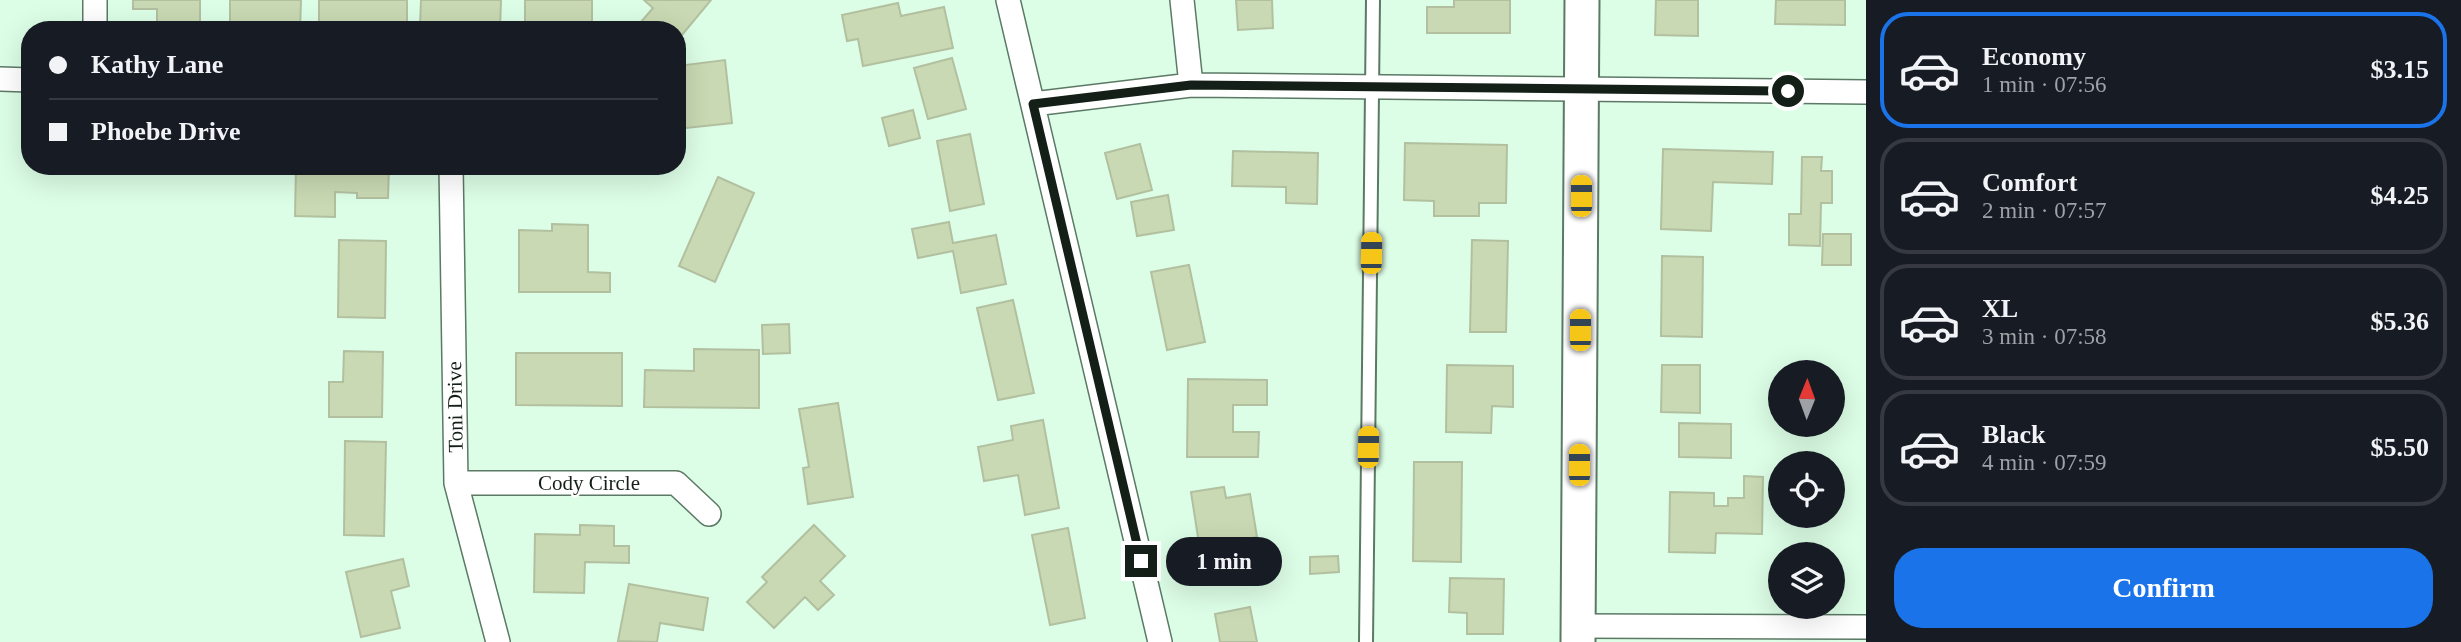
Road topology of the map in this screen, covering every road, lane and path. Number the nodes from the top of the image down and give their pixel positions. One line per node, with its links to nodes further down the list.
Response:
1 (95, 0): 6 (street)
2 (1008, 0): 13 (street)
3 (1182, 0): 9 (street)
4 (1373, 0): 10 (lane)
5 (1582, 0): 11 (street)
6 (95, 21)
7 (0, 79): 8 (street)
8 (21, 80)
9 (1191, 85): 10 (street); 13 (street)
10 (1373, 86): 11 (street); 21 (lane)
11 (1581, 88): 12 (street); 18 (street)
12 (1866, 92)
13 (1033, 104): 20 (street)
14 (452, 175): 15 (street, Toni Drive)
15 (456, 483): 16 (street, Cody Circle); 19 (street, Toni Drive)
16 (709, 514)
17 (1866, 627): 18 (street)
18 (1578, 634)
19 (498, 642)
20 (1160, 642)
21 (1366, 642)

